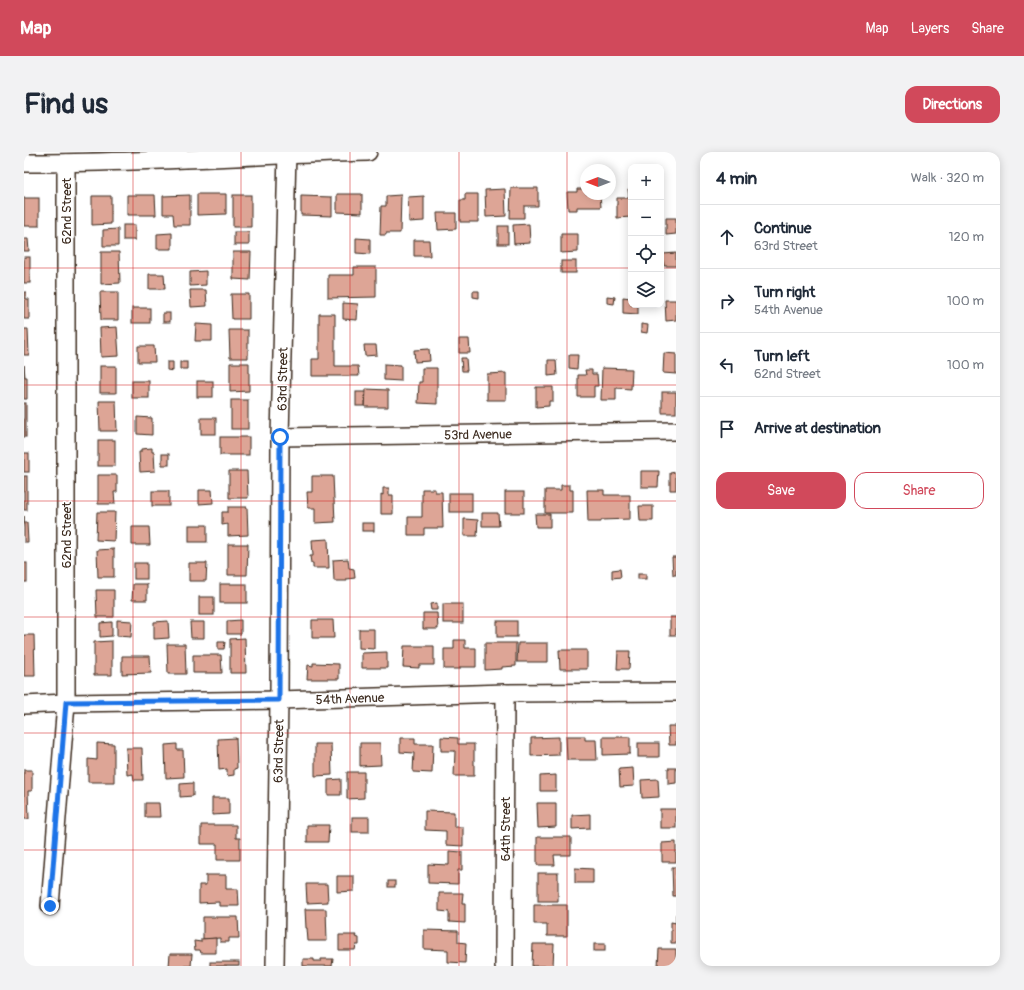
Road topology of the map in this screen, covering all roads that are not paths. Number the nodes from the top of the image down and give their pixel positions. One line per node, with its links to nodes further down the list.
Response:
1 (368, 152): 2 (street)
2 (287, 153): 4 (street); 6 (street, 63rd Street)
3 (24, 163): 4 (street)
4 (66, 163): 10 (street, 62nd Street)
5 (676, 431): 6 (street, 53rd Avenue)
6 (280, 437): 9 (street, 63rd Street)
7 (676, 692): 8 (street, 54th Avenue)
8 (505, 693): 9 (street, 54th Avenue); 14 (street, 64th Street)
9 (279, 700): 10 (street, 54th Avenue); 13 (street, 63rd Street)
10 (66, 702): 11 (street, 54th Avenue); 12 (street, 62nd Street)
11 (24, 705)
12 (50, 906)
13 (275, 966)
14 (504, 966)

